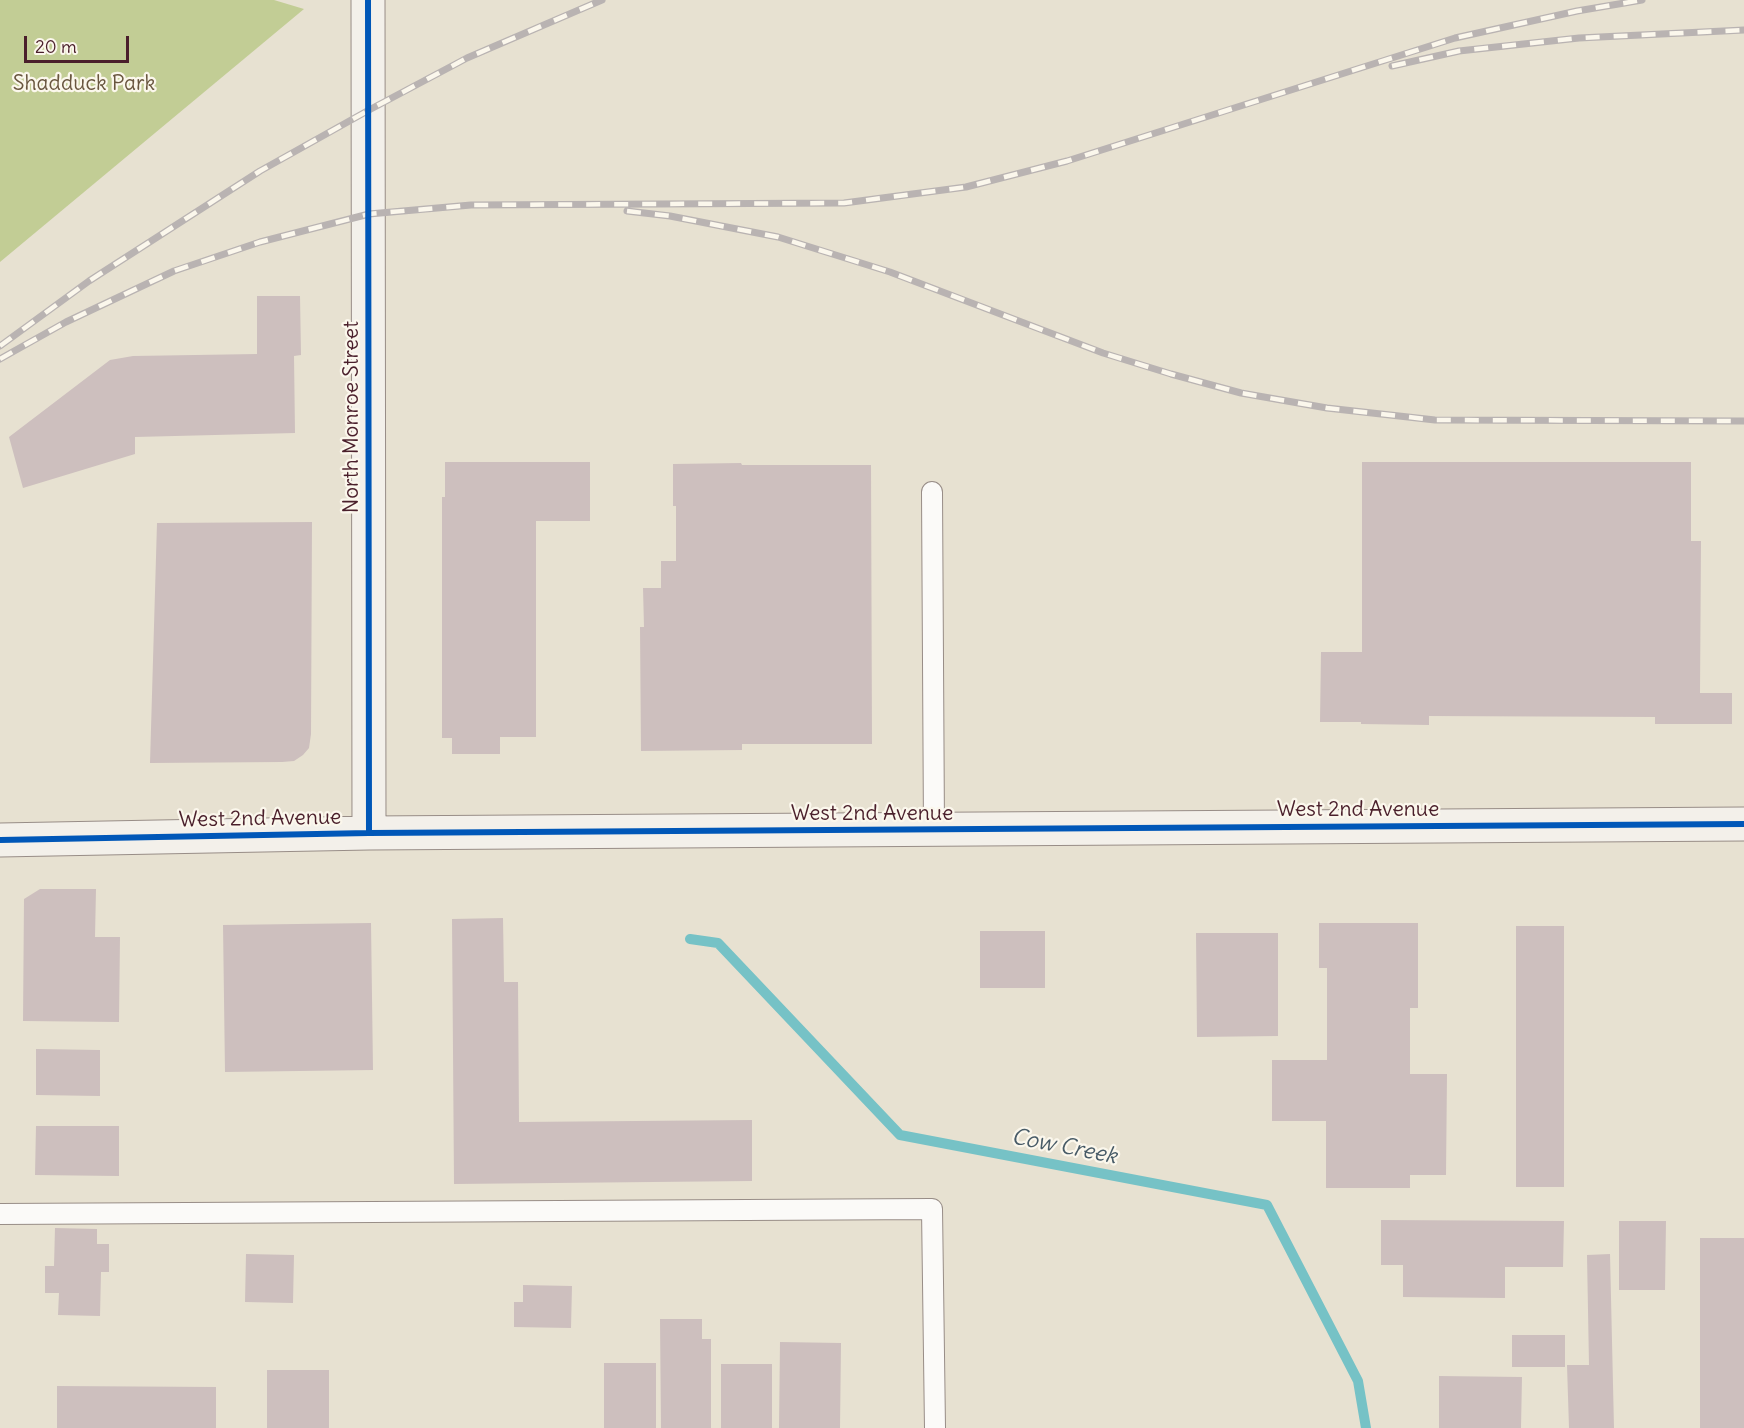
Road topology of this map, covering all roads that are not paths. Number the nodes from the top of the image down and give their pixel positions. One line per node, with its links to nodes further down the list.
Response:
1 (368, 0): 5 (street, North Monroe Street)
2 (932, 492): 4 (lane)
3 (1744, 824): 4 (street, West 2nd Avenue)
4 (934, 830): 5 (street, West 2nd Avenue)
5 (369, 833): 6 (street, West 2nd Avenue)
6 (0, 840)
7 (0, 1214): 8 (lane)
8 (935, 1428)

